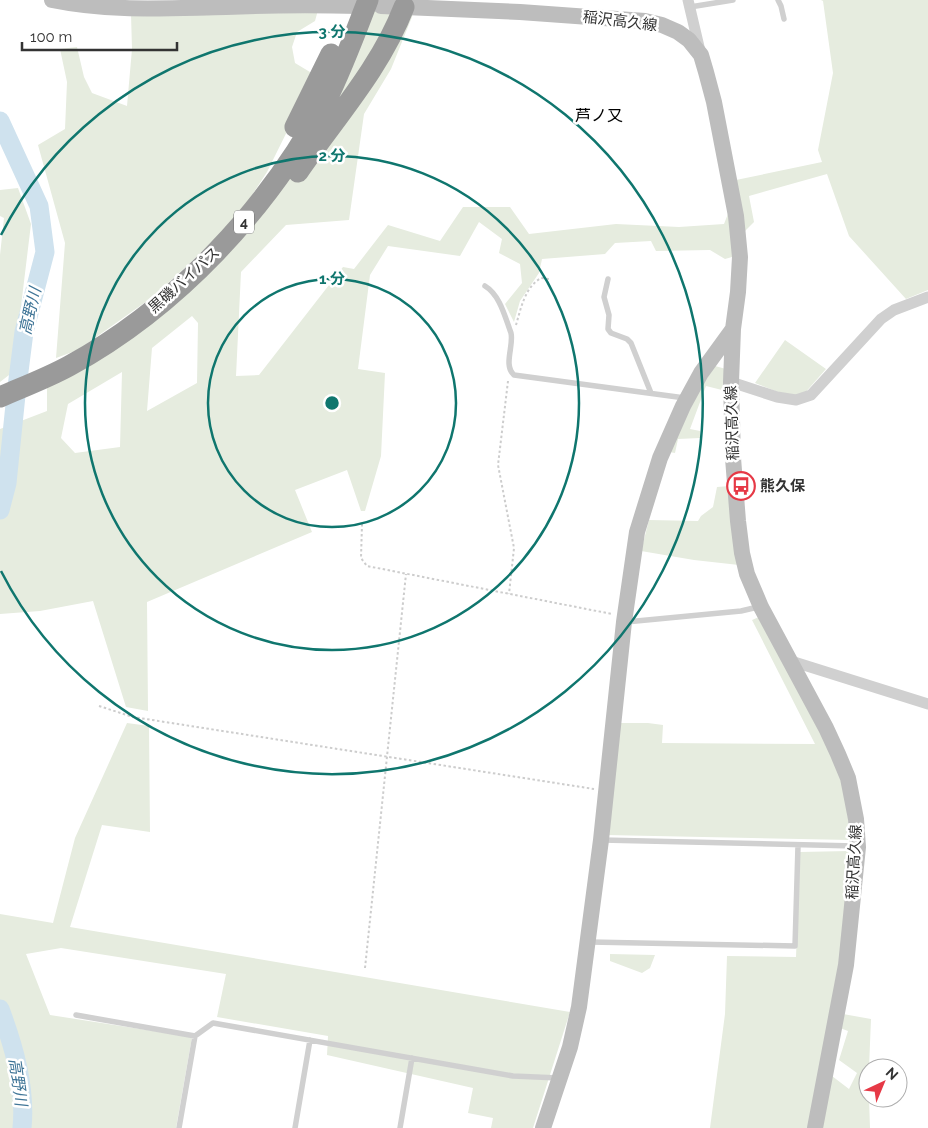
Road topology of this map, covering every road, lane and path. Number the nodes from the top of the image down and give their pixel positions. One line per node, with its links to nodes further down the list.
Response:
1 (52, 0): 4 (main road, 稲沢高久線)
2 (732, 0): 5 (lane)
3 (778, 0): 7 (lane)
4 (362, 4): 6 (main road, 稲沢高久線); 9 (highway, 黒磯バイパス / 4)
5 (689, 4): 8 (street)
6 (404, 7): 8 (main road, 稲沢高久線); 9 (highway, 4)
7 (784, 19)
8 (701, 55): 14 (main road, 稲沢高久線)
9 (238, 229): 19 (highway, 黒磯バイパス / 4)
10 (548, 278): 15 (path)
11 (608, 279): 18 (lane)
12 (485, 286): 15 (lane)
13 (928, 297): 17 (street)
14 (732, 329): 17 (main road, 稲沢高久線); 20 (main road)
15 (512, 338): 16 (lane)
16 (510, 371): 18 (lane); 23 (path)
17 (730, 382): 24 (main road, 稲沢高久線)
18 (651, 393): 20 (lane)
19 (0, 397)
20 (687, 398): 25 (main road)
21 (362, 524): 22 (path)
22 (406, 574): 23 (path); 29 (path)
23 (509, 594): 25 (path)
24 (761, 607): 25 (lane); 26 (main road, 稲沢高久線)
25 (624, 619): 30 (main road)
26 (790, 661): 27 (street); 33 (main road, 稲沢高久線)
27 (928, 704)
28 (99, 706): 29 (path)
29 (388, 756): 30 (path); 35 (path)
30 (606, 791): 31 (main road)
31 (601, 840): 32 (lane); 34 (main road)
32 (798, 846): 33 (lane); 34 (lane)
33 (858, 846): 45 (main road, 稲沢高久線)
34 (588, 942): 40 (main road)
35 (365, 968)
36 (76, 1015): 37 (lane)
37 (195, 1036): 38 (lane); 41 (lane)
38 (310, 1040): 39 (lane); 42 (lane)
39 (412, 1058): 40 (lane); 43 (lane)
40 (560, 1078): 44 (main road)
41 (178, 1128)
42 (295, 1128)
43 (400, 1128)
44 (543, 1128)
45 (815, 1128)

